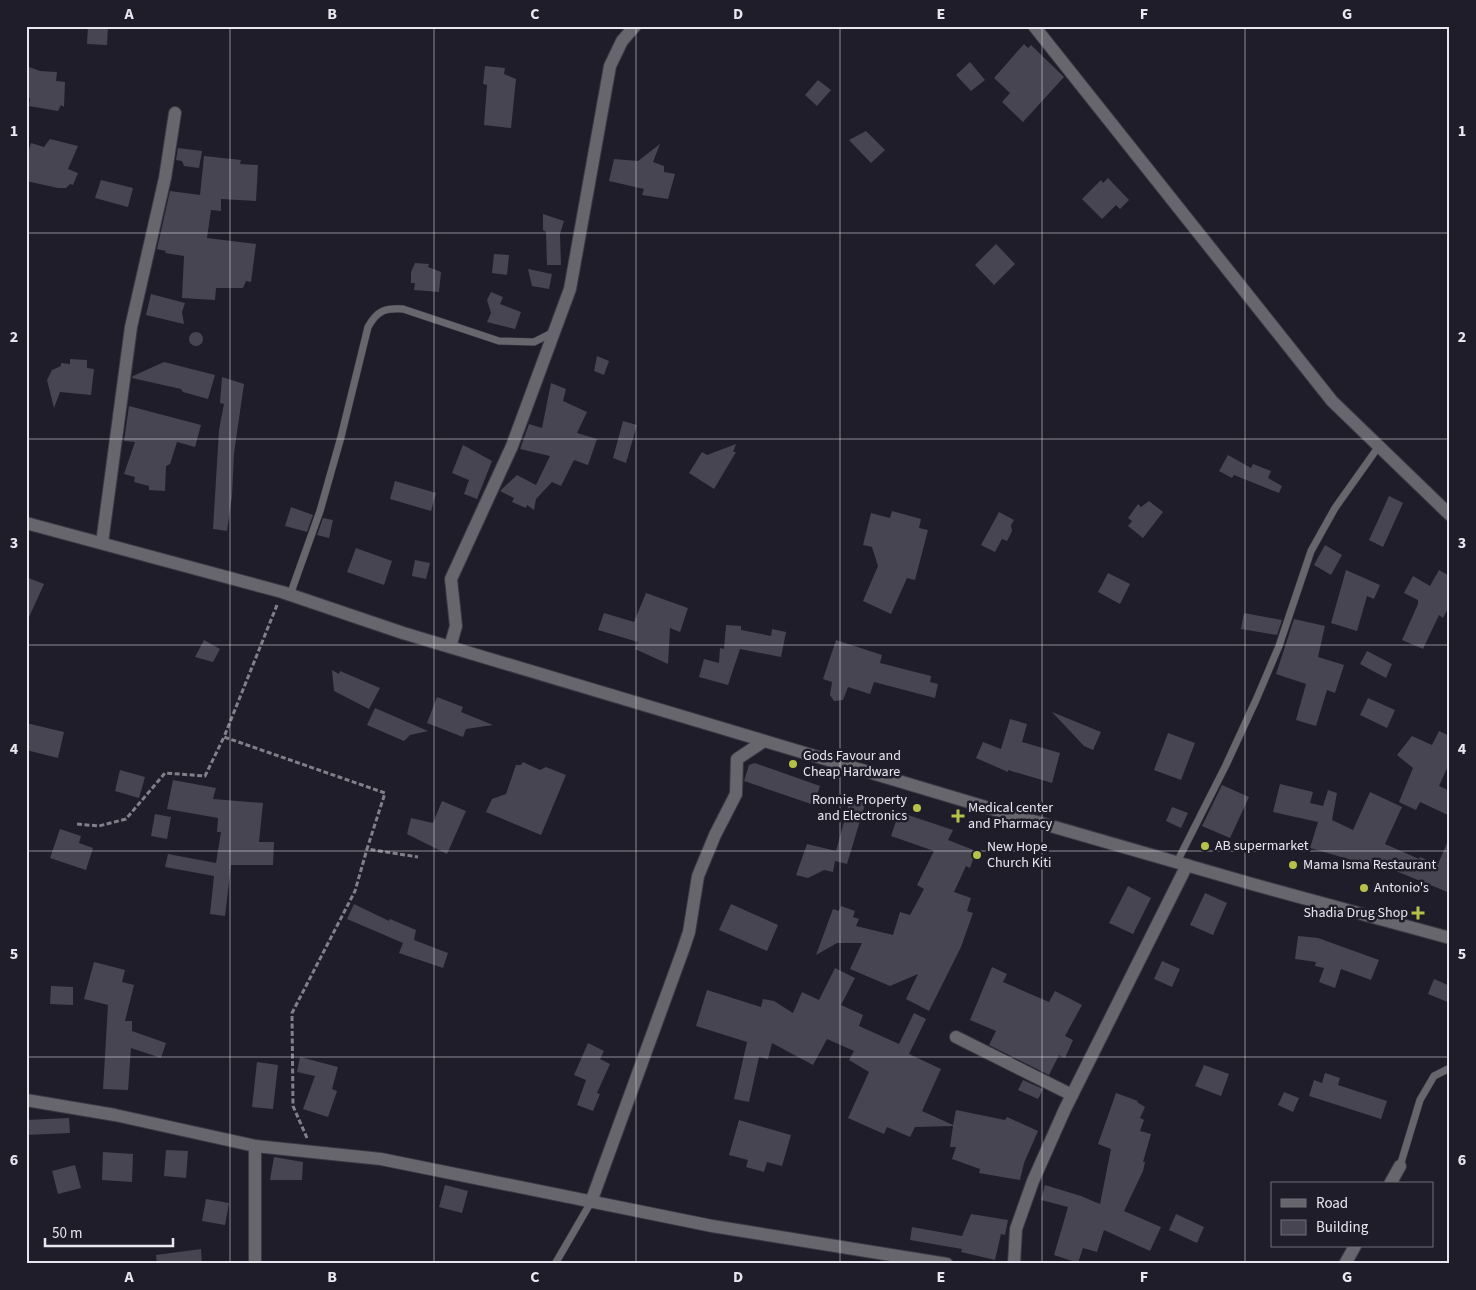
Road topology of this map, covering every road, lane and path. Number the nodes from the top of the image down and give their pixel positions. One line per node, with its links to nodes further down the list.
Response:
1 (635, 26): 4 (street)
2 (1034, 26): 5 (street)
3 (175, 113): 8 (street)
4 (555, 331): 9 (lane); 10 (street)
5 (1379, 446): 6 (street); 16 (lane)
6 (1450, 515)
7 (26, 523): 8 (street)
8 (102, 543): 9 (street)
9 (286, 594): 10 (street); 11 (path)
10 (450, 647): 12 (street)
11 (224, 737): 13 (path); 14 (path)
12 (764, 740): 16 (street); 26 (street)
13 (77, 824)
14 (367, 849): 15 (path); 23 (path)
15 (418, 857)
16 (1182, 864): 17 (street); 20 (street)
17 (1450, 938)
18 (956, 1037): 20 (street)
19 (1450, 1068): 24 (lane)
20 (1072, 1095): 31 (street)
21 (26, 1100): 22 (street)
22 (255, 1146): 23 (street); 28 (street)
23 (312, 1152): 26 (street)
24 (1400, 1166): 25 (street)
25 (1391, 1182)
26 (591, 1202): 29 (lane); 30 (street)
27 (1354, 1248): 32 (street)
28 (255, 1264)
29 (555, 1264)
30 (948, 1264)
31 (1014, 1264)
32 (1345, 1264)

